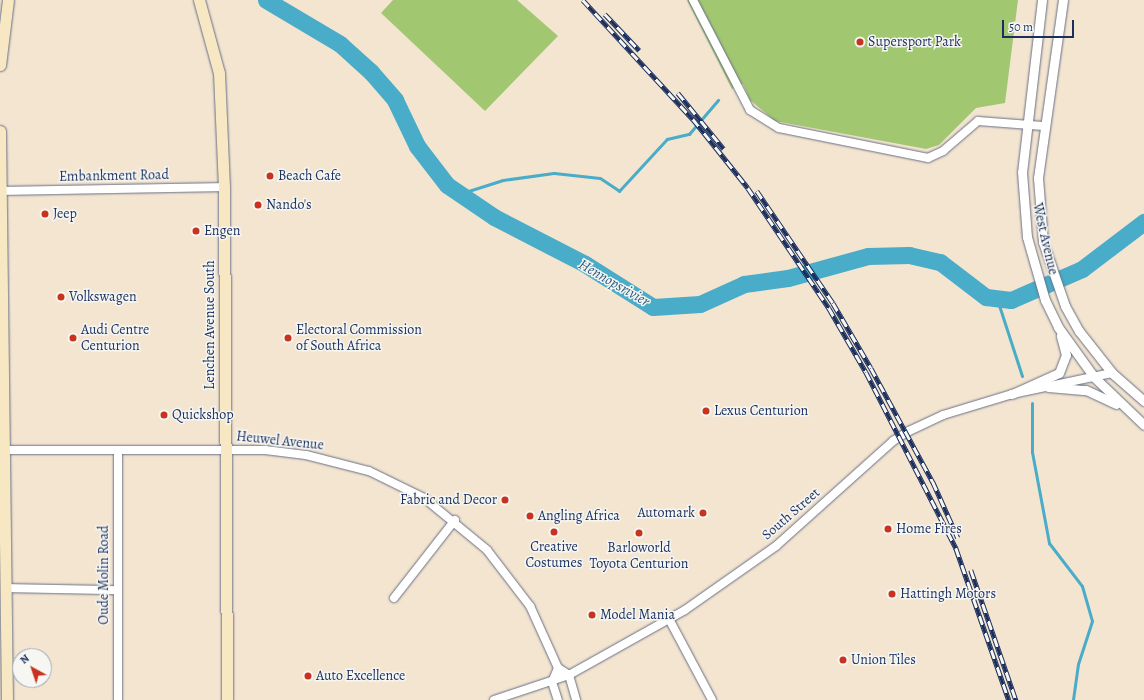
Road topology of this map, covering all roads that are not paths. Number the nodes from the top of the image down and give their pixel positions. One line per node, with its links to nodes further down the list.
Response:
1 (8, 0): 6 (main road)
2 (199, 0): 10 (main road, Lenchen Avenue South)
3 (693, 0): 7 (street)
4 (1042, 0): 7 (street, West Avenue)
5 (1062, 0): 8 (street, West Avenue)
6 (0, 65)
7 (1027, 124): 8 (street); 12 (street, West Avenue)
8 (1043, 126): 13 (street, West Avenue)
9 (0, 131): 11 (main road)
10 (224, 187): 11 (street, Embankment Road); 20 (main road, Lenchen Avenue South)
11 (3, 191): 21 (main road)
12 (1058, 327): 14 (street, West Avenue); 16 (street)
13 (1112, 372): 14 (street, South Street); 17 (street, West Avenue)
14 (1094, 377): 15 (street, South Street); 18 (street, West Avenue)
15 (1048, 387): 16 (street, South Street); 18 (street)
16 (1012, 394): 27 (street, South Street)
17 (1144, 401)
18 (1124, 408): 19 (street, West Avenue)
19 (1144, 425)
20 (225, 449): 22 (street, Heuwel Avenue); 23 (street, Heuwel Avenue); 33 (main road, Lenchen Avenue South)
21 (3, 450): 22 (street, Heuwel Avenue); 24 (main road)
22 (118, 450): 25 (street, Oude Molin Road)
23 (455, 520): 26 (street); 28 (street, Heuwel Avenue)
24 (7, 588): 25 (street); 31 (main road)
25 (116, 590): 32 (street, Oude Molin Road)
26 (394, 598)
27 (669, 619): 29 (street, South Street); 37 (street)
28 (558, 668): 29 (street); 30 (street)
29 (569, 675): 30 (street, South Street); 36 (street)
30 (552, 682): 34 (street, South Street); 35 (street)
31 (7, 700)
32 (118, 700)
33 (227, 700)
34 (494, 700)
35 (558, 700)
36 (576, 700)
37 (712, 700)

